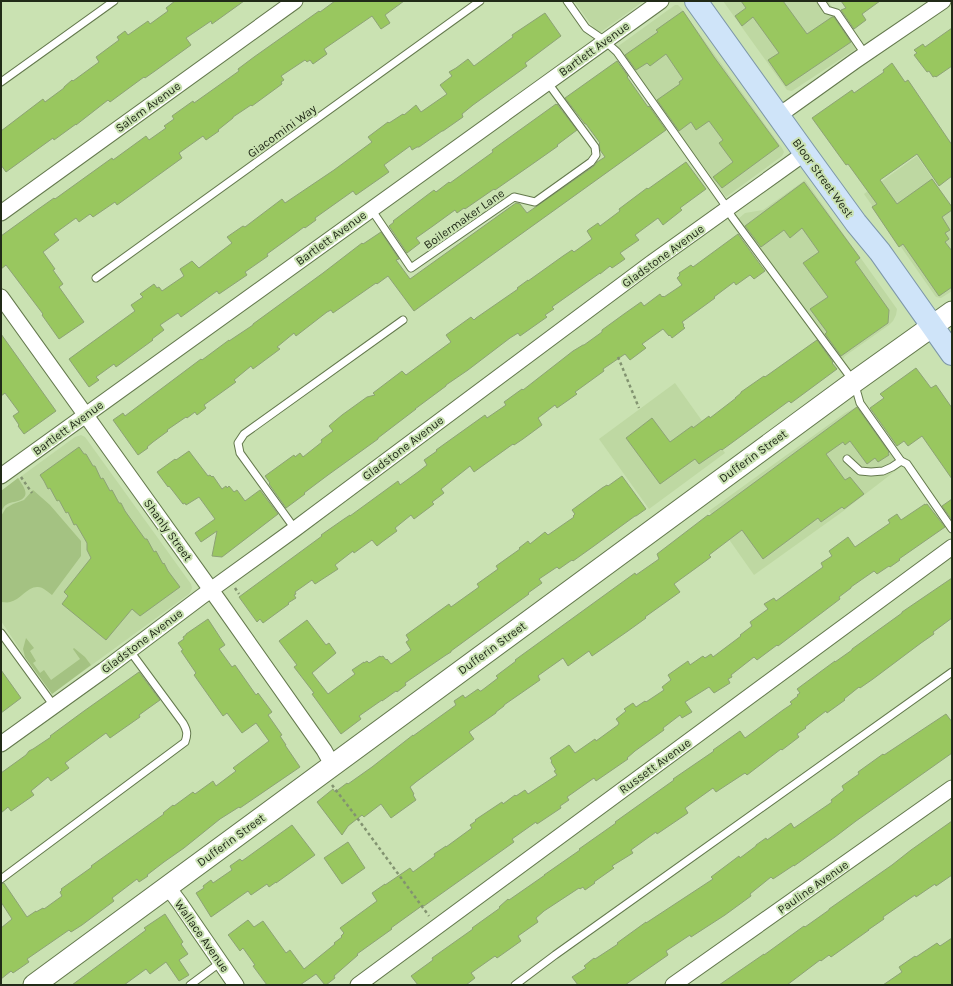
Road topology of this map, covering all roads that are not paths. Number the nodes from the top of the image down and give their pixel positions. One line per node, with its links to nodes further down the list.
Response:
1 (114, 1): 11 (lane)
2 (295, 1): 17 (street, Salem Avenue)
3 (480, 1): 18 (lane, Giacomini Way)
4 (567, 1): 9 (lane)
5 (661, 1): 9 (street, Bartlett Avenue)
6 (820, 1): 10 (lane)
7 (943, 1): 10 (street)
8 (700, 2): 13 (main road, Bloor Street West)
9 (605, 41): 12 (street, Bartlett Avenue); 16 (lane)
10 (865, 54): 13 (street)
11 (1, 82)
12 (548, 83): 15 (street, Bartlett Avenue); 15 (lane, Boilermaker Lane)
13 (778, 116): 14 (main road, Bloor Street West)
14 (805, 153): 16 (street, Gladstone Avenue); 22 (main road, Bloor Street West)
15 (371, 209): 25 (street, Bartlett Avenue)
16 (727, 210): 24 (lane); 29 (street, Gladstone Avenue)
17 (1, 213)
18 (96, 278)
19 (1, 296): 25 (street, Shanly Street)
20 (952, 312): 22 (main road, Dufferin Street)
21 (404, 320): 29 (lane)
22 (932, 326): 23 (main road, Bloor Street West); 24 (main road, Dufferin Street)
23 (952, 354)
24 (854, 382): 27 (lane); 38 (main road, Dufferin Street)
25 (86, 415): 28 (street, Bartlett Avenue); 32 (street, Shanly Street)
26 (847, 459): 27 (lane)
27 (901, 461): 30 (lane)
28 (7, 472)
29 (295, 529): 32 (street, Gladstone Avenue)
30 (952, 529)
31 (952, 547): 46 (street, Russett Avenue)
32 (211, 590): 34 (street, Gladstone Avenue); 38 (street, Shanly Street)
33 (1, 633): 36 (lane)
34 (130, 651): 36 (street, Gladstone Avenue); 40 (lane)
35 (952, 672): 47 (lane)
36 (54, 706): 37 (street, Gladstone Avenue)
37 (1, 744)
38 (332, 775): 41 (main road, Dufferin Street)
39 (952, 788): 48 (street, Pauline Avenue)
40 (1, 879)
41 (167, 886): 42 (street, Wallace Avenue); 43 (main road, Dufferin Street)
42 (221, 962): 44 (lane); 45 (street, Wallace Avenue)
43 (34, 985)
44 (190, 985)
45 (236, 985)
46 (358, 985)
47 (515, 985)
48 (673, 985)

